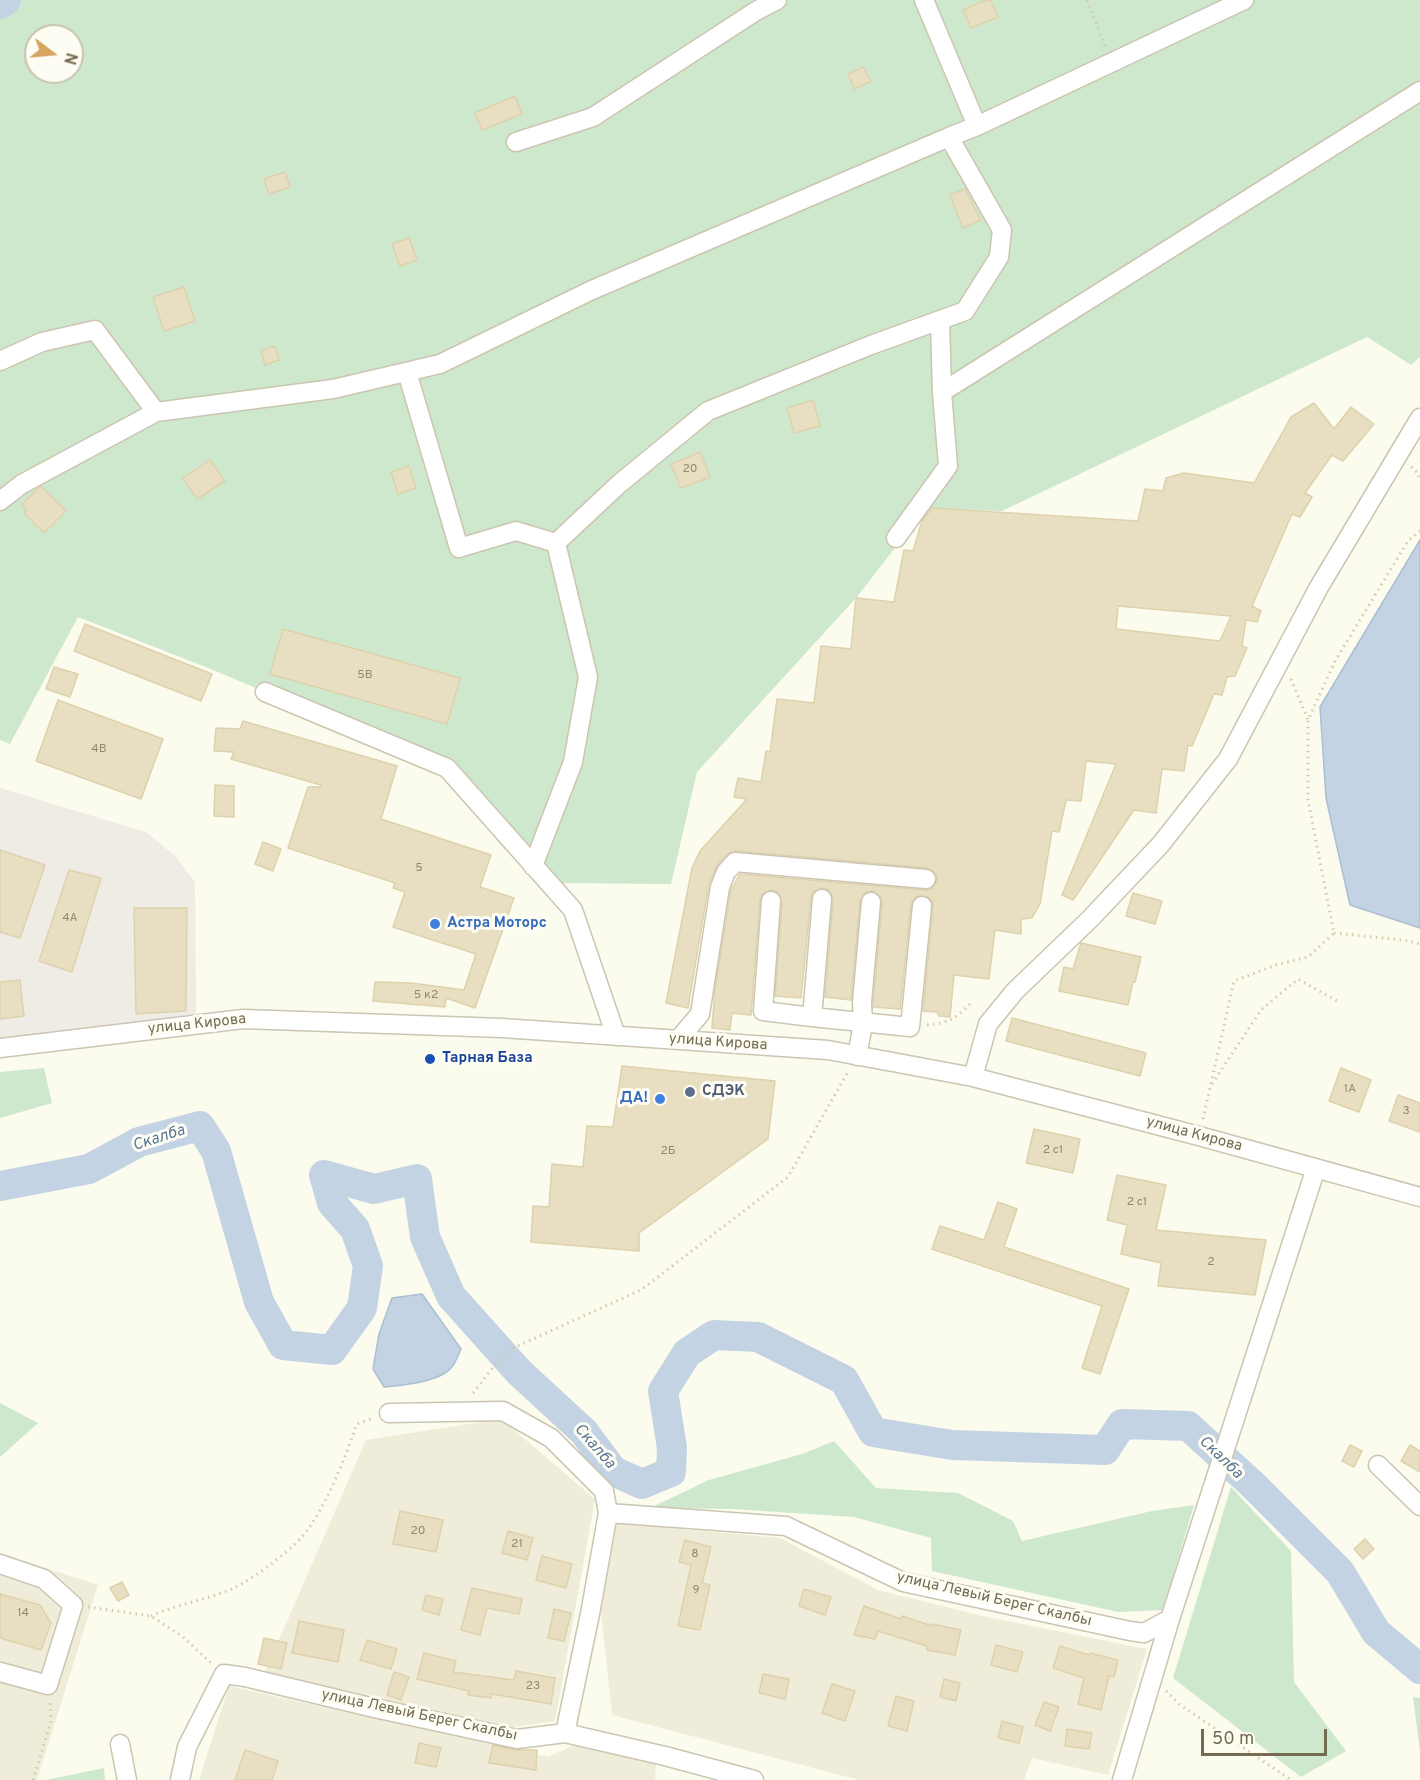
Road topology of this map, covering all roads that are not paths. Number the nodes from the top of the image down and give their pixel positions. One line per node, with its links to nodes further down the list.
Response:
1 (777, 0): 7 (street)
2 (924, 0): 5 (street)
3 (1244, 0): 5 (street)
4 (1420, 91): 11 (street)
5 (977, 126): 6 (street)
6 (949, 136): 8 (street); 10 (street)
7 (516, 142)
8 (940, 320): 11 (street); 16 (street)
9 (0, 361): 12 (street)
10 (407, 372): 12 (street); 16 (street)
11 (942, 392): 15 (street)
12 (156, 412): 14 (street)
13 (1420, 418): 30 (street)
14 (0, 501)
15 (896, 538)
16 (556, 543): 18 (street)
17 (265, 692): 18 (street)
18 (533, 866): 26 (street)
19 (926, 879): 27 (street)
20 (822, 899): 24 (street)
21 (771, 901): 24 (street)
22 (871, 902): 25 (street)
23 (922, 906): 25 (street)
24 (812, 1017): 25 (street)
25 (863, 1024): 29 (street)
26 (616, 1036): 27 (street, улица Кирова); 28 (street, улица Кирова)
27 (678, 1040): 29 (street, улица Кирова)
28 (0, 1048)
29 (857, 1056): 30 (street, улица Кирова)
30 (973, 1077): 31 (street, улица Кирова)
31 (1316, 1168): 32 (street, улица Кирова); 38 (street)
32 (1420, 1197)
33 (389, 1413): 36 (street)
34 (1378, 1465): 35 (street)
35 (1420, 1506)
36 (608, 1513): 38 (street, улица Левый Берег Скалбы); 40 (street)
37 (0, 1564): 39 (street)
38 (1170, 1620): 45 (street)
39 (0, 1672)
40 (565, 1733): 43 (street, улица Левый Берег Скалбы); 44 (street)
41 (120, 1744): 42 (street)
42 (127, 1780)
43 (180, 1780)
44 (754, 1780)
45 (1122, 1780)

